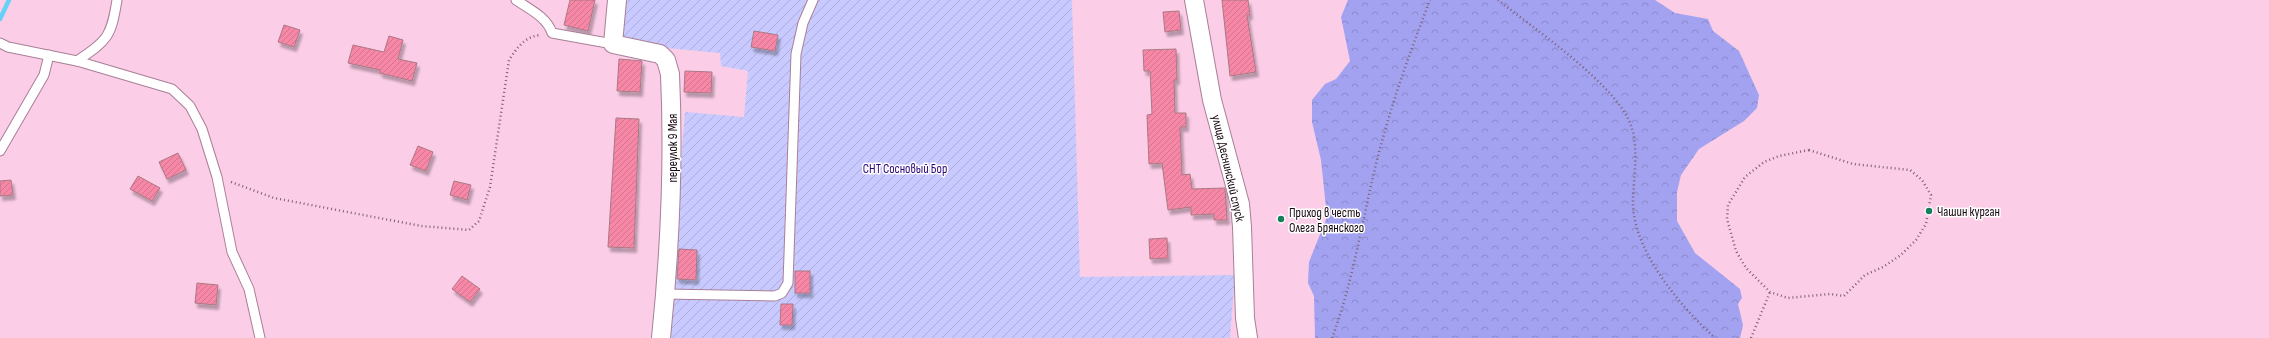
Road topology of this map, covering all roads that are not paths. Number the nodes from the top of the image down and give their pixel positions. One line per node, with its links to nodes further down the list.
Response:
1 (117, 0): 9 (lane)
2 (516, 0): 7 (lane)
3 (617, 0): 7 (street)
4 (813, 0): 11 (lane)
5 (1194, 0): 14 (street, улица Деснинский спуск)
6 (0, 44): 8 (lane)
7 (613, 44): 11 (street, переулок 9 Мая)
8 (49, 55): 9 (lane); 10 (lane)
9 (76, 61): 12 (lane)
10 (0, 151)
11 (665, 294): 13 (street, переулок 9 Мая)
12 (260, 338)
13 (661, 338)
14 (1248, 338)

